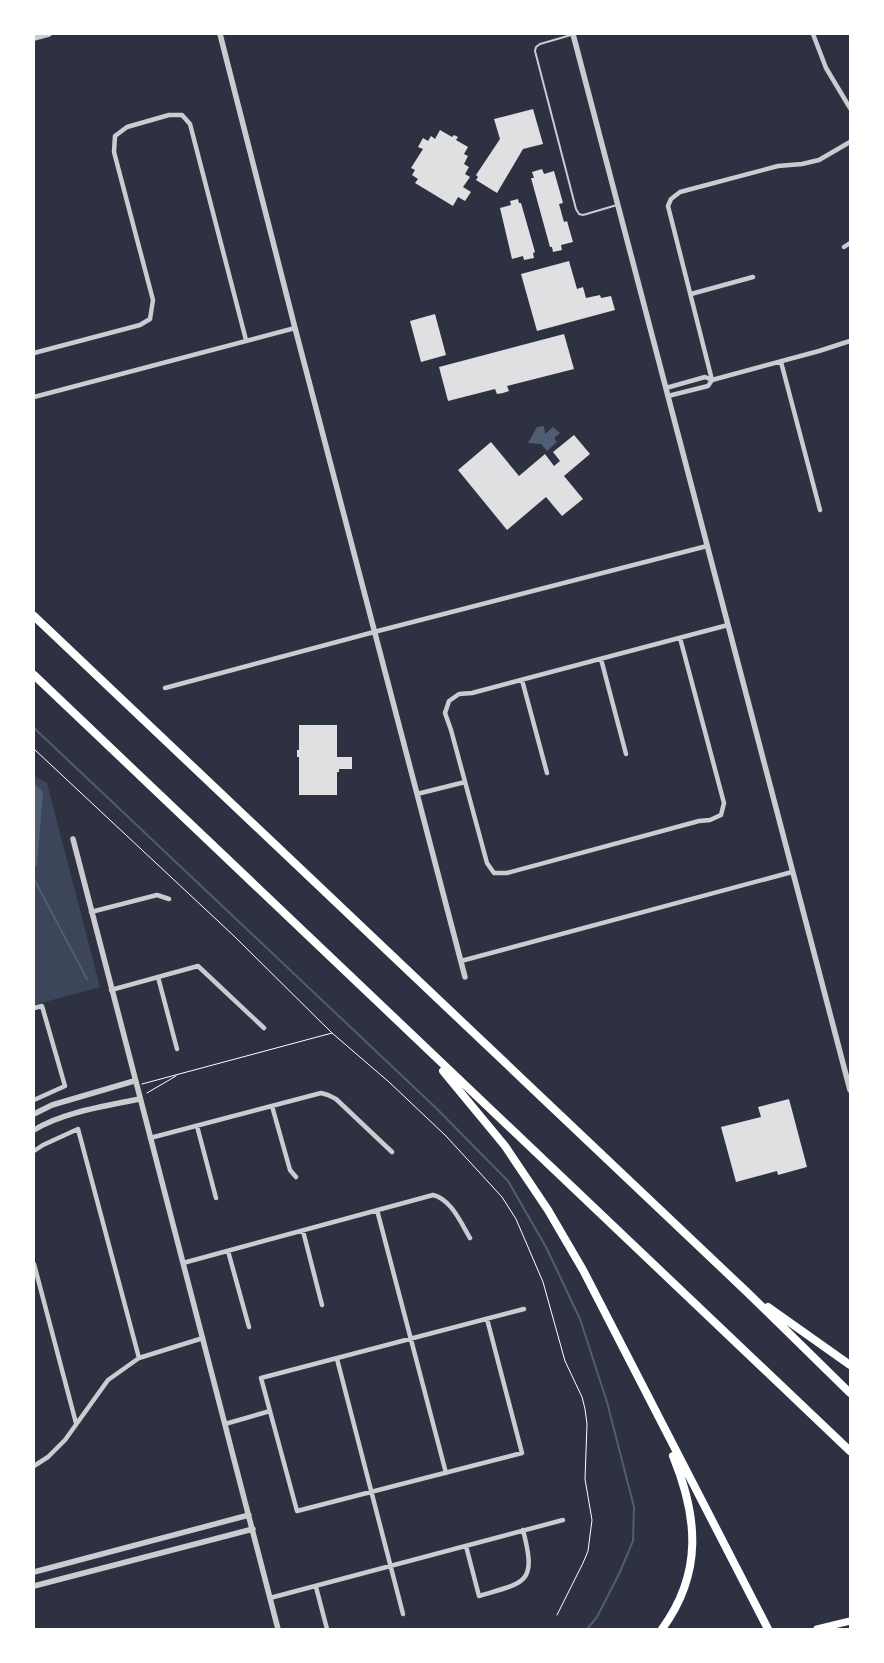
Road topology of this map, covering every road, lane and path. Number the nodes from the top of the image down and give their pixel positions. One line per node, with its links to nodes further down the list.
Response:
1 (48, 34): 5 (street)
2 (220, 34): 13 (street)
3 (574, 34): 8 (street); 8 (lane)
4 (813, 34): 6 (street)
5 (34, 38)
6 (850, 108)
7 (850, 142): 12 (street)
8 (618, 205): 19 (street)
9 (850, 243): 10 (street)
10 (844, 247)
11 (753, 277): 12 (street)
12 (691, 294): 18 (street)
13 (294, 328): 14 (street); 26 (street)
14 (246, 340): 16 (street); 21 (street)
15 (850, 341): 17 (street)
16 (34, 353)
17 (781, 362): 18 (street); 22 (street)
18 (712, 380): 19 (street); 20 (street)
19 (666, 388): 20 (street)
20 (668, 396): 23 (street)
21 (34, 397)
22 (820, 510)
23 (707, 546): 25 (street); 26 (street)
24 (34, 616): 70 (highway)
25 (728, 625): 27 (street); 38 (street)
26 (374, 632): 31 (street); 36 (street)
27 (680, 638): 28 (street); 35 (street)
28 (601, 659): 30 (street); 33 (street)
29 (34, 675): 48 (highway)
30 (522, 680): 34 (street); 35 (street)
31 (165, 688)
32 (34, 749): 47 (path)
33 (626, 754)
34 (548, 773)
35 (466, 782): 36 (street)
36 (418, 794): 41 (street)
37 (72, 839): 40 (street)
38 (792, 872): 41 (street); 52 (street)
39 (169, 899): 40 (street)
40 (91, 912): 44 (street)
41 (461, 961): 43 (street)
42 (158, 977): 44 (street); 46 (street); 49 (street)
43 (465, 977)
44 (111, 990): 51 (street)
45 (34, 1008): 54 (street)
46 (264, 1028)
47 (332, 1033): 50 (path); 100 (path)
48 (423, 1046): 81 (highway); 85 (highway)
49 (177, 1049)
50 (178, 1075): 51 (path); 53 (path)
51 (135, 1083): 53 (street); 56 (street)
52 (850, 1090)
53 (139, 1099): 58 (street); 59 (street)
54 (34, 1100)
55 (272, 1106): 57 (street); 61 (street); 62 (street)
56 (34, 1114)
57 (197, 1126): 59 (street); 63 (street)
58 (34, 1130)
59 (150, 1138): 68 (street)
60 (34, 1151): 77 (street)
61 (392, 1152)
62 (296, 1177)
63 (216, 1198)
64 (378, 1210): 65 (street); 66 (street); 76 (street)
65 (303, 1230): 67 (street); 71 (street)
66 (470, 1238)
67 (228, 1251): 68 (street); 74 (street)
68 (183, 1263): 75 (street)
69 (34, 1264): 83 (street)
70 (748, 1293): 79 (highway); 80 (highway)
71 (322, 1305)
72 (524, 1309): 73 (street)
73 (487, 1319): 76 (street); 87 (street)
74 (249, 1327)
75 (203, 1338): 77 (street); 84 (street)
76 (411, 1339): 78 (street); 87 (street)
77 (139, 1358): 83 (street)
78 (337, 1359): 82 (street); 88 (street)
79 (850, 1365)
80 (850, 1393)
81 (652, 1406): 104 (highway); 105 (highway)
82 (270, 1411): 84 (street); 88 (street)
83 (76, 1423): 86 (street)
84 (225, 1424): 89 (street)
85 (850, 1452)
86 (34, 1466)
87 (446, 1474): 88 (street)
88 (372, 1492): 94 (street)
89 (249, 1515): 91 (street); 95 (street)
90 (563, 1520): 92 (street)
91 (253, 1529): 96 (street); 98 (street)
92 (523, 1530): 93 (street); 93 (street)
93 (466, 1546): 94 (street)
94 (392, 1567): 97 (street); 99 (street)
95 (34, 1572)
96 (34, 1586)
97 (316, 1586): 98 (street); 103 (street)
98 (270, 1598): 102 (street)
99 (403, 1614)
100 (558, 1614)
101 (850, 1621): 106 (main road)
102 (278, 1629)
103 (327, 1629)
104 (662, 1629)
105 (768, 1629)
106 (817, 1629)

